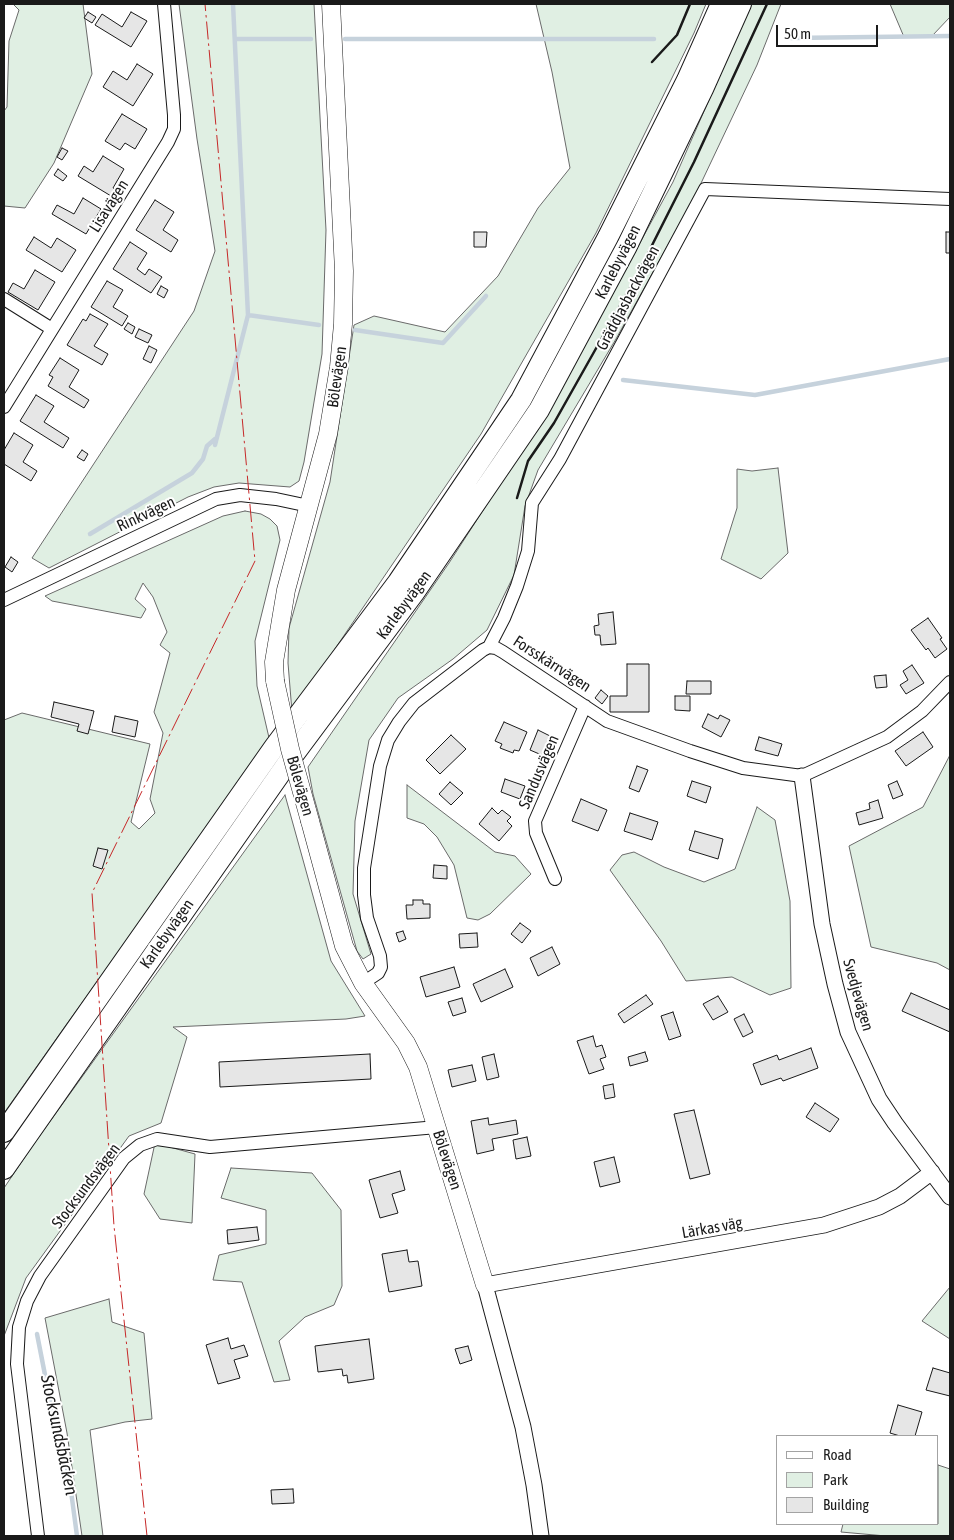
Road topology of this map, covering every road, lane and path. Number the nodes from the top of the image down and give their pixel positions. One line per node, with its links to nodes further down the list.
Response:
1 (164, 4): 7 (street, Lisavägen)
2 (331, 4): 9 (main road, Bölevägen)
3 (721, 4): 18 (highway, Karlebyvägen)
4 (741, 4): 19 (highway, Karlebyvägen)
5 (950, 199): 11 (street, Gräddjasbackvägen)
6 (4, 299): 7 (street)
7 (52, 329): 8 (street, Lisavägen)
8 (4, 407)
9 (310, 506): 10 (street, Rinkvägen); 16 (main road, Bölevägen, bridge)
10 (4, 600)
11 (489, 647): 13 (street, Forsskärrvägen); 16 (street, Forsskärrvägen)
12 (950, 682): 14 (street)
13 (585, 706): 14 (street, Forsskärrvägen); 15 (street, Sandusvägen)
14 (802, 776): 20 (street, Svedjevägen)
15 (555, 879)
16 (363, 983): 17 (main road, Bölevägen)
17 (437, 1127): 22 (main road, Bölevägen); 23 (street, Stocksundsvägen)
18 (4, 1132)
19 (4, 1169)
20 (932, 1172): 21 (street, Svedjevägen); 22 (street, Lärkas väg)
21 (950, 1197)
22 (485, 1285): 24 (street, Bölevägen)
23 (38, 1536)
24 (541, 1536)

